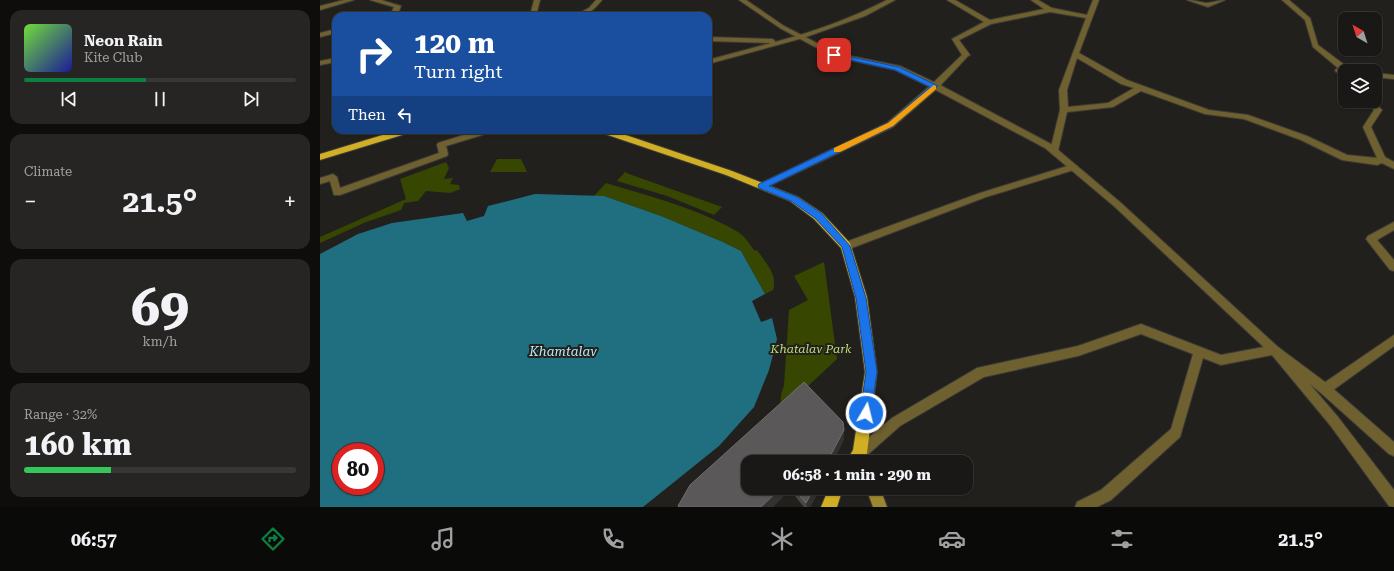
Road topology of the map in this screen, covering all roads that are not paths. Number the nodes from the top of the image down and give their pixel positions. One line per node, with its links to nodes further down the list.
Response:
1 (351, 0): 13 (street)
2 (373, 0): 15 (street)
3 (538, 0): 16 (street)
4 (599, 0): 17 (street)
5 (742, 0): 22 (street)
6 (892, 0): 22 (street)
7 (950, 0): 19 (street)
8 (1034, 0): 14 (street)
9 (1096, 0): 18 (street)
10 (1190, 0): 11 (street)
11 (1222, 0)
12 (1285, 0): 29 (street)
13 (320, 8)
14 (1050, 10): 18 (street); 19 (street)
15 (395, 12)
16 (534, 12)
17 (585, 12)
18 (1090, 17): 25 (street)
19 (989, 22): 32 (street)
20 (332, 32): 21 (street)
21 (320, 35)
22 (801, 37): 24 (street); 32 (street)
23 (712, 39): 24 (street)
24 (778, 42): 27 (street)
25 (1075, 54): 33 (street); 35 (street)
26 (332, 61): 28 (street)
27 (712, 61)
28 (320, 63)
29 (1338, 64)
30 (1382, 76): 31 (street)
31 (1394, 77)
32 (935, 86): 39 (street); 45 (street)
33 (1140, 88): 35 (street); 41 (street)
34 (1376, 108): 41 (street)
35 (1064, 110): 39 (street)
36 (396, 134): 40 (highway)
37 (476, 134): 44 (street)
38 (614, 134): 45 (highway)
39 (1054, 151): 43 (street)
40 (320, 157)
41 (1382, 159): 42 (street)
42 (1394, 166)
43 (1074, 167): 47 (street); 50 (street)
44 (320, 182)
45 (762, 186): 47 (highway)
46 (1394, 225): 48 (street)
47 (846, 246): 54 (highway)
48 (1394, 267)
49 (1394, 340): 52 (street)
50 (1274, 350): 51 (street); 52 (street); 58 (street)
51 (1199, 352): 55 (street); 61 (street)
52 (1325, 389): 53 (street)
53 (1394, 450)
54 (860, 455)
55 (863, 455)
56 (833, 495): 59 (highway)
57 (876, 495): 60 (main road)
58 (1394, 501)
59 (829, 507)
60 (880, 507)
61 (1082, 507)

